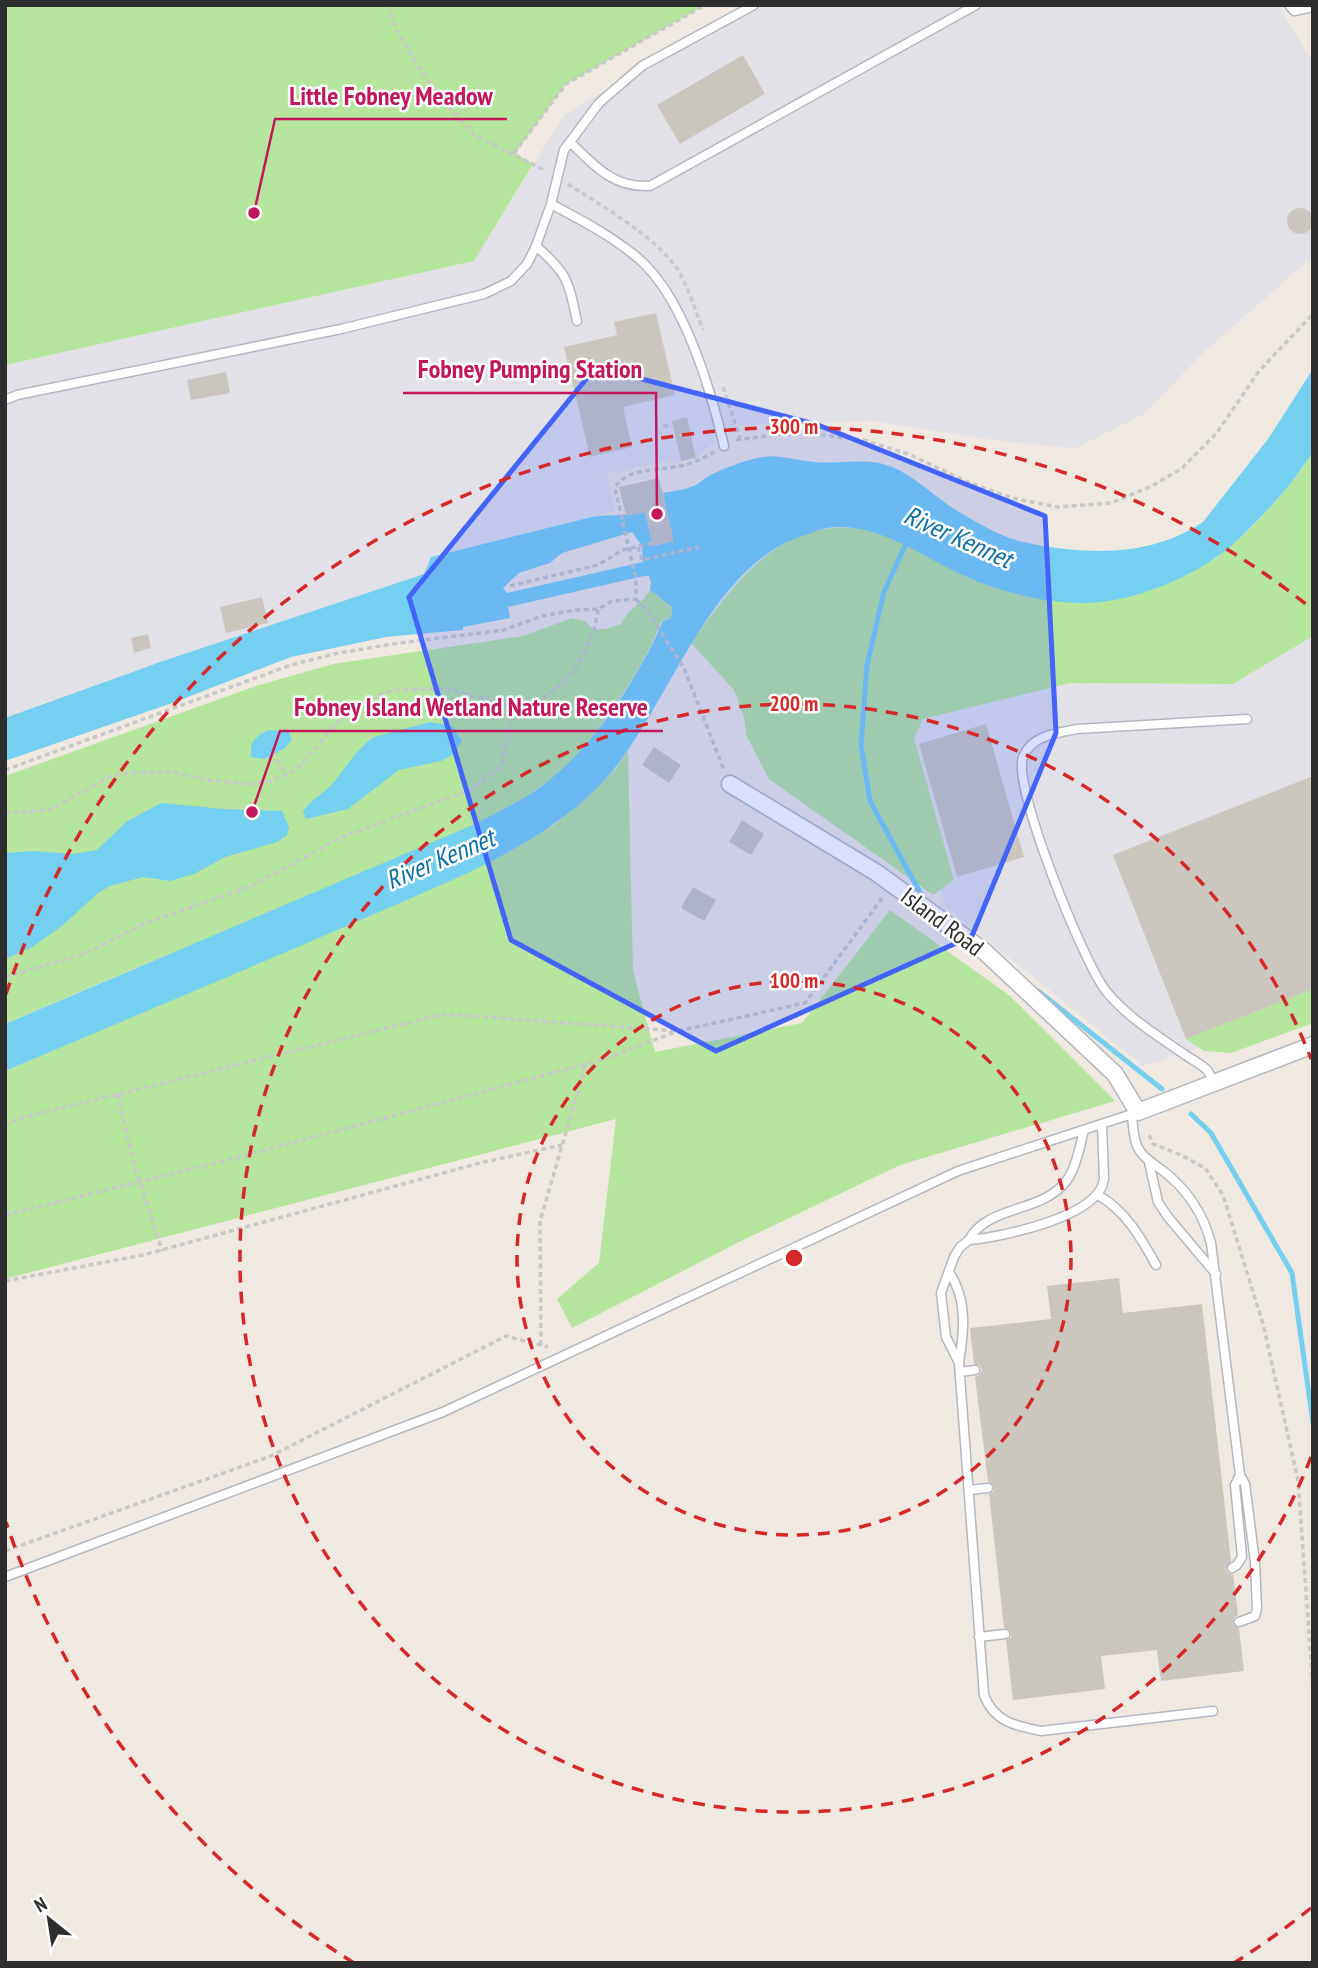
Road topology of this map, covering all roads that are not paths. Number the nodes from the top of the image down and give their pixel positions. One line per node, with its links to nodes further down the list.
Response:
1 (754, 5): 5 (lane)
2 (976, 5): 5 (lane)
3 (1289, 5): 4 (lane)
4 (1313, 7)
5 (570, 142): 6 (lane)
6 (551, 204): 7 (lane); 10 (lane)
7 (536, 247): 8 (lane); 9 (lane)
8 (577, 321)
9 (5, 400)
10 (724, 446)
11 (1247, 719): 14 (lane)
12 (730, 784): 15 (street, Island Road)
13 (1313, 1045): 14 (street)
14 (1215, 1084): 15 (street)
15 (1135, 1113): 16 (lane); 18 (lane)
16 (1102, 1125): 17 (lane); 19 (lane)
17 (1084, 1130): 20 (lane); 30 (lane)
18 (1149, 1162): 23 (lane); 23 (lane)
19 (1098, 1195): 20 (lane); 21 (lane)
20 (969, 1240): 22 (lane)
21 (1156, 1265)
22 (949, 1272): 24 (lane); 24 (lane)
23 (1217, 1275): 26 (lane)
24 (959, 1367): 25 (lane); 28 (lane)
25 (975, 1370)
26 (1240, 1475): 29 (lane); 31 (lane)
27 (988, 1488): 28 (lane)
28 (969, 1490): 33 (lane)
29 (1232, 1568)
30 (5, 1577)
31 (1238, 1622)
32 (1005, 1634): 33 (lane)
33 (979, 1637): 34 (lane)
34 (1213, 1711)

